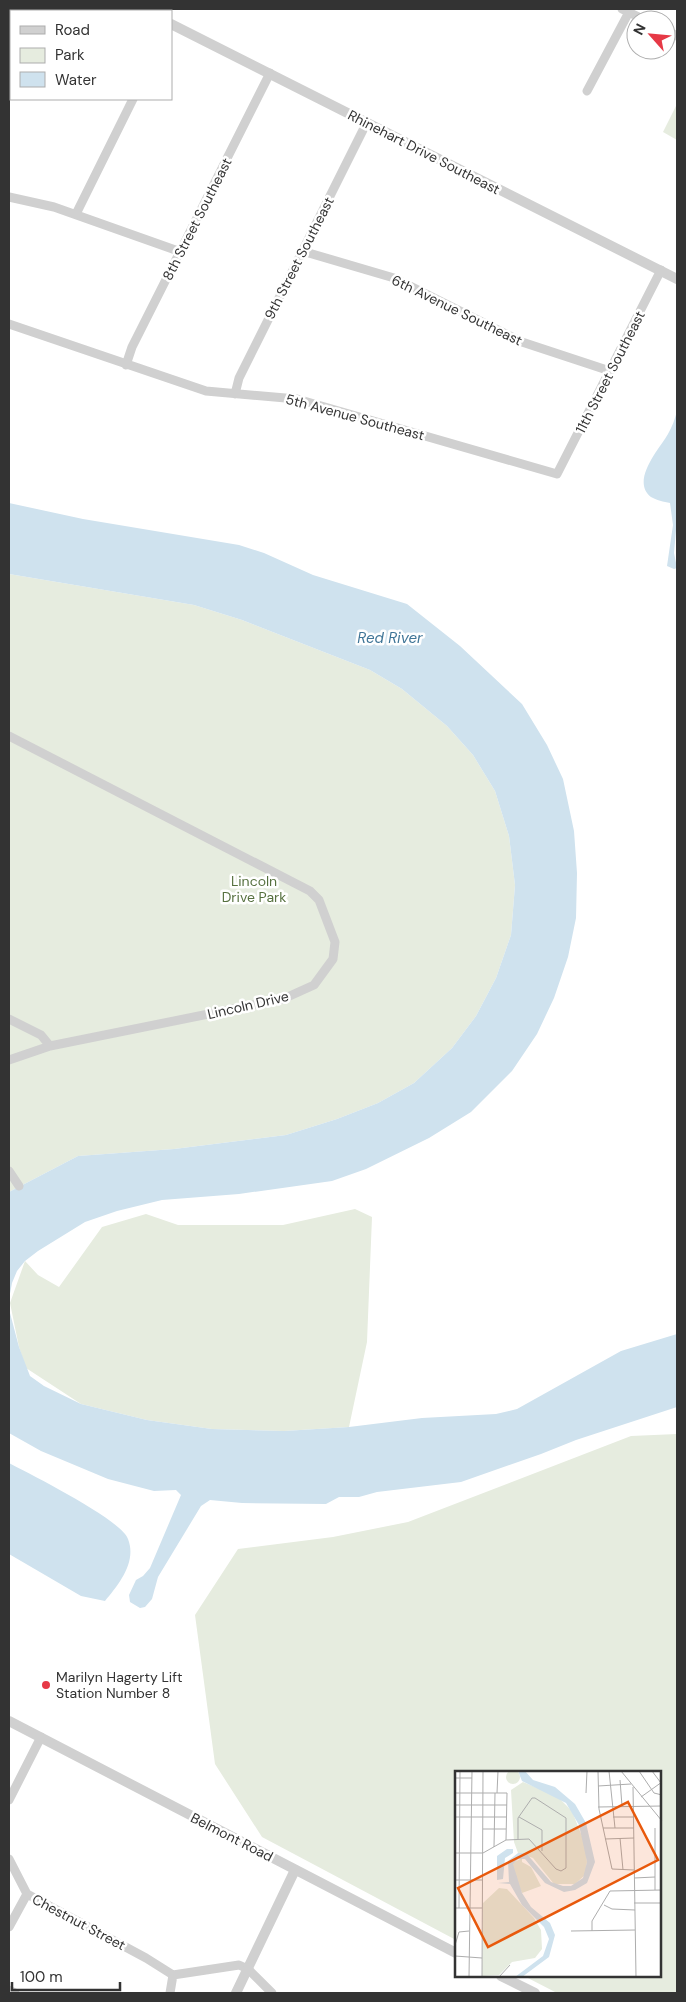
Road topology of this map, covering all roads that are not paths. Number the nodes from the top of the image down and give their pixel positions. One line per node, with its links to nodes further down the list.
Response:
1 (625, 10): 4 (street)
2 (172, 24): 3 (street, Rhinehart Drive Southeast)
3 (270, 73): 6 (street, Rhinehart Drive Southeast); 9 (street, 8th Street Southeast)
4 (587, 92)
5 (132, 100): 8 (street)
6 (367, 122): 10 (street, 9th Street Southeast); 11 (street, Rhinehart Drive Southeast)
7 (9, 197): 8 (street)
8 (76, 214): 9 (street)
9 (181, 252): 14 (street, 8th Street Southeast)
10 (302, 252): 15 (street, 6th Avenue Southeast); 16 (street, 9th Street Southeast)
11 (661, 270): 12 (street, Rhinehart Drive Southeast); 15 (street, 11th Street Southeast)
12 (677, 278)
13 (9, 324): 14 (street, 5th Avenue Southeast)
14 (126, 365): 16 (street, 5th Avenue Southeast)
15 (610, 371): 17 (street, 11th Street Southeast)
16 (235, 394): 17 (street, 5th Avenue Southeast)
17 (557, 474)
18 (9, 736): 20 (street, Lincoln Drive)
19 (9, 1019): 20 (street)
20 (50, 1046): 21 (street, Lincoln Drive)
21 (9, 1060)
22 (9, 1171): 23 (street)
23 (19, 1186)
24 (9, 1721): 25 (street, Belmont Road)
25 (41, 1738): 26 (street); 28 (street, Belmont Road)
26 (9, 1800)
27 (9, 1859): 29 (street, Chestnut Street)
28 (295, 1870): 31 (street, Belmont Road); 32 (street)
29 (27, 1894): 30 (street); 33 (street, Chestnut Street)
30 (9, 1927)
31 (455, 1951)
32 (248, 1969): 33 (street); 38 (street); 39 (street)
33 (173, 1975): 37 (street)
34 (503, 1977): 40 (street)
35 (9, 1990): 36 (street)
36 (15, 1993)
37 (170, 1993)
38 (236, 1993)
39 (272, 1993)
40 (535, 1993)

